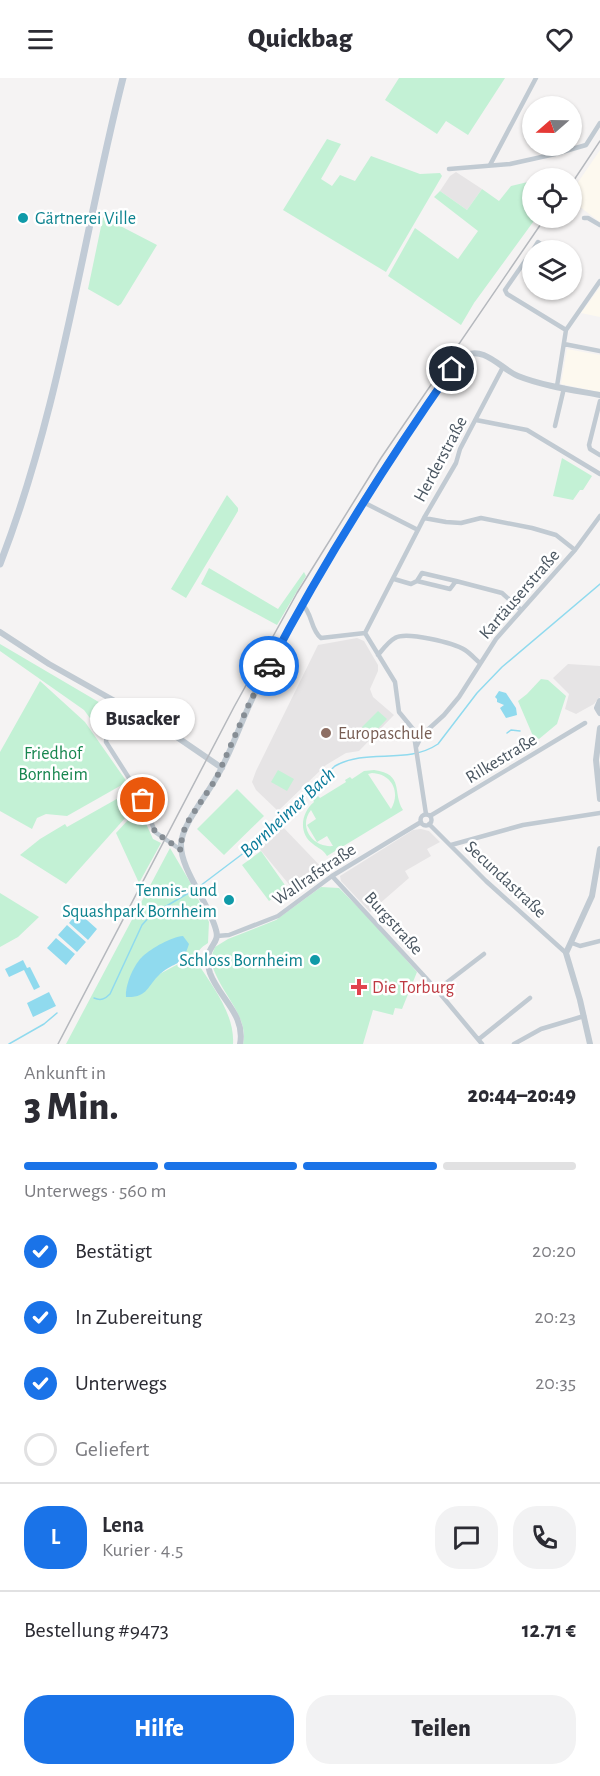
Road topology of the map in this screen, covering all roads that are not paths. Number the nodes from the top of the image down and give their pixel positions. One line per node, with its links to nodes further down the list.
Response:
1 (123, 78): 26 (main road)
2 (536, 78): 4 (street)
3 (600, 123): 4 (street)
4 (490, 165): 5 (street)
5 (449, 169)
6 (584, 218): 7 (street)
7 (600, 225)
8 (522, 266): 10 (street)
9 (600, 281): 10 (street)
10 (566, 330): 11 (street)
11 (564, 345): 12 (street); 14 (street)
12 (600, 351)
13 (503, 367): 14 (street); 17 (street, Herderstraße); 21 (street)
14 (560, 387): 15 (street); 18 (street)
15 (600, 395)
16 (600, 401): 19 (street)
17 (476, 420): 20 (street); 23 (street, Herderstraße)
18 (555, 426)
19 (600, 455)
20 (600, 474)
21 (363, 502): 24 (street, Herderstraße); 30 (street)
22 (600, 516): 25 (street, Kartäuserstraße)
23 (424, 518): 24 (street, Herderstraße); 25 (street)
24 (418, 530): 27 (street, Herderstraße)
25 (575, 550): 31 (street, Kartäuserstraße)
26 (0, 564)
27 (394, 579): 28 (street); 32 (street, Herderstraße)
28 (417, 581): 29 (street); 29 (street)
29 (456, 581): 31 (street)
30 (302, 604): 32 (street); 44 (street)
31 (521, 610): 35 (street, Kartäuserstraße)
32 (365, 633): 34 (street)
33 (2, 634): 37 (street)
34 (378, 655): 35 (street); 40 (street)
35 (480, 663): 42 (street, Kartäuserstraße)
36 (600, 701): 38 (street)
37 (122, 704): 44 (street); 52 (street)
38 (600, 715): 41 (street)
39 (585, 723): 47 (street, Rilkestraße)
40 (412, 726): 42 (street); 43 (street)
41 (600, 728): 45 (street)
42 (422, 735): 43 (street, Kartäuserstraße)
43 (416, 748): 47 (street)
44 (222, 768): 52 (street)
45 (600, 800)
46 (600, 813): 50 (street)
47 (428, 815): 48 (street); 49 (street)
48 (421, 822): 49 (street, Secundastraße); 53 (street, Wallrafstraße)
49 (429, 824): 50 (street, Secundastraße)
50 (451, 845): 57 (street, Secundastraße)
51 (600, 849): 56 (street)
52 (181, 850): 54 (street)
53 (332, 876): 54 (street, Wallrafstraße); 59 (street, Burgstraße)
54 (217, 936): 63 (street)
55 (600, 941): 56 (street)
56 (572, 943): 57 (street)
57 (566, 953): 61 (street)
58 (484, 954): 59 (street)
59 (437, 990): 62 (street, Burgstraße)
60 (530, 998): 62 (street)
61 (584, 1016): 64 (street); 65 (street)
62 (481, 1042)
63 (240, 1044)
64 (514, 1044)
65 (590, 1044)

